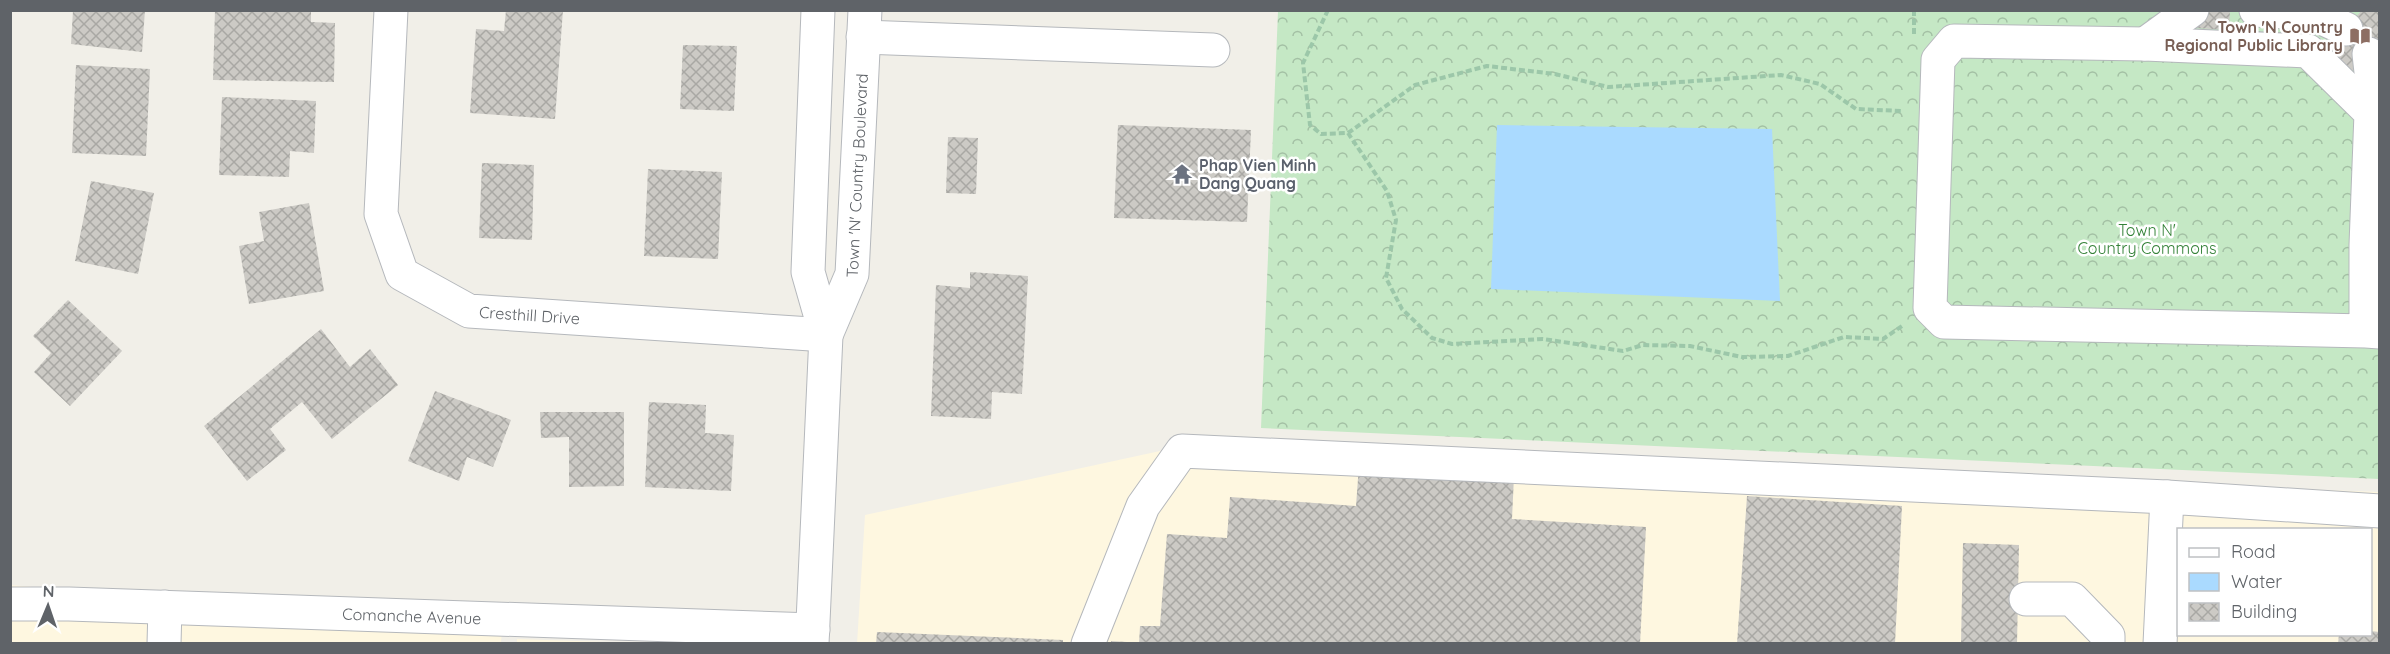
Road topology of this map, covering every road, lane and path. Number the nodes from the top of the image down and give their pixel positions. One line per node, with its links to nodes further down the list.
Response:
1 (392, 10): 16 (street, Cresthill Drive)
2 (818, 10): 16 (street, Town 'N' Country Boulevard)
3 (1328, 10): 13 (path)
4 (2192, 10): 8 (street)
5 (2256, 10): 7 (street)
6 (864, 23): 9 (street); 16 (street, Town 'N' Country Boulevard)
7 (2346, 29)
8 (2145, 44): 12 (street); 15 (street)
9 (1213, 50)
10 (2369, 54): 12 (street)
11 (1912, 111): 13 (path)
12 (2371, 113): 15 (street)
13 (1348, 133): 14 (path)
14 (1906, 323)
15 (2373, 332)
16 (826, 335): 23 (street, Town 'N' Country Boulevard)
17 (2167, 497): 18 (street); 25 (street); 27 (street)
18 (2379, 511)
19 (2026, 599): 26 (street)
20 (10, 604): 21 (street, Comanche Avenue)
21 (165, 607): 22 (street, Comanche Avenue); 24 (street)
22 (449, 630): 23 (street, Comanche Avenue)
23 (812, 637)
24 (164, 644)
25 (1088, 644)
26 (2108, 644)
27 (2160, 644)

